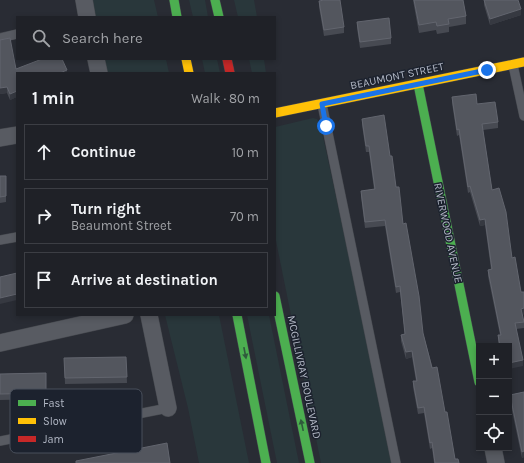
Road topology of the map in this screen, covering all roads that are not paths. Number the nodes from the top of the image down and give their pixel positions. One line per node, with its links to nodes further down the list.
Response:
1 (84, 0): 4 (street)
2 (174, 0): 5 (street)
3 (215, 0): 6 (street)
4 (88, 16)
5 (177, 16)
6 (218, 16)
7 (16, 34): 8 (lane)
8 (0, 38)
9 (96, 60): 14 (street)
10 (186, 60): 15 (street)
11 (227, 60): 16 (street)
12 (524, 62): 13 (street, BEAUMONT STREET)
13 (514, 65): 17 (street, BEAUMONT STREET); 20 (lane)
14 (99, 72)
15 (189, 72)
16 (230, 72)
17 (418, 84): 18 (street, BEAUMONT STREET); 30 (street, RIVERWOOD AVENUE)
18 (322, 104): 19 (street, BEAUMONT STREET); 38 (lane)
19 (276, 113)
20 (524, 116)
21 (16, 134): 22 (street)
22 (0, 138)
23 (16, 237): 24 (lane)
24 (0, 240)
25 (276, 301): 37 (street, MCGILLIVRAY BOULEVARD, one-way to 25)
26 (121, 316): 29 (street)
27 (149, 316): 31 (street)
28 (237, 316): 36 (street, one-way to 36)
29 (0, 343)
30 (478, 379)
31 (168, 408): 32 (lane)
32 (142, 413)
33 (10, 440): 34 (lane)
34 (0, 442)
35 (494, 451): 39 (street)
36 (266, 463)
37 (310, 463)
38 (396, 463)
39 (496, 463)

